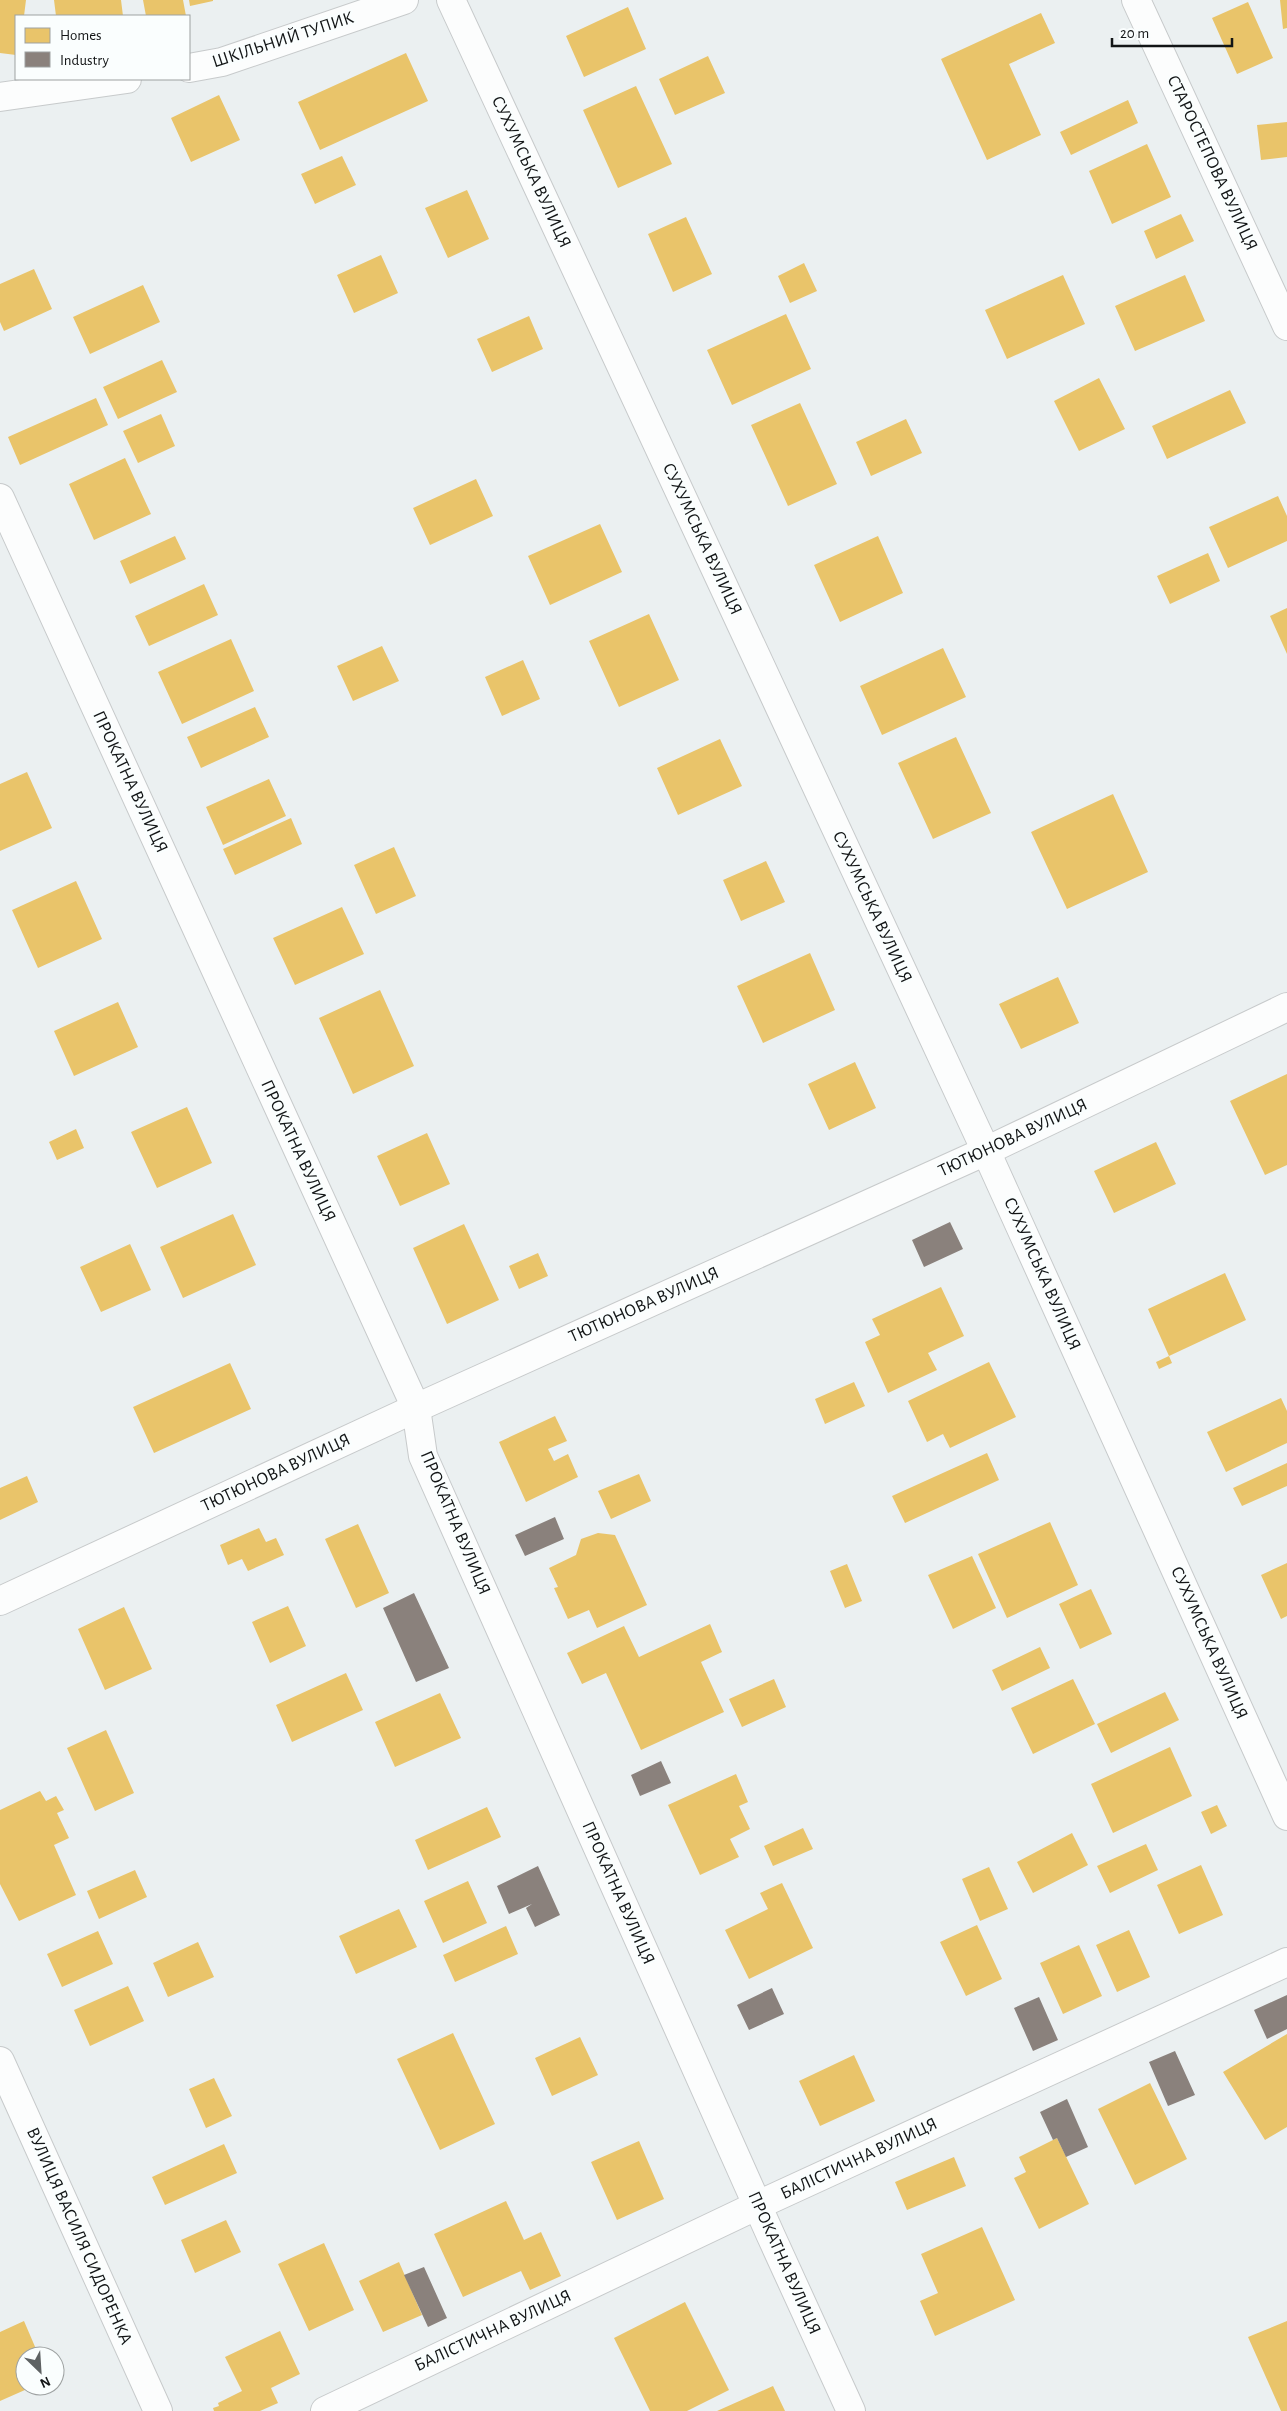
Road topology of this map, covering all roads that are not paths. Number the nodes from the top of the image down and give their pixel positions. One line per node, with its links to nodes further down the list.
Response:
1 (404, 0): 4 (street, ШКІЛЬНИЙ ТУПИК)
2 (451, 0): 10 (street, СУХУМСЬКА ВУЛИЦЯ)
3 (1136, 0): 7 (street, СТАРОСТЕПОВА ВУЛИЦЯ)
4 (190, 68)
5 (120, 80): 6 (street)
6 (0, 97)
7 (1287, 326)
8 (0, 498): 11 (street, ПРОКАТНА ВУЛИЦЯ)
9 (1287, 1007): 10 (street, ТЮТЮНОВА ВУЛИЦЯ)
10 (986, 1152): 11 (street, ТЮТЮНОВА ВУЛИЦЯ); 13 (street, СУХУМСЬКА ВУЛИЦЯ)
11 (416, 1408): 12 (street, ТЮТЮНОВА ВУЛИЦЯ); 16 (street, ПРОКАТНА ВУЛИЦЯ)
12 (0, 1601)
13 (1287, 1816)
14 (1287, 1962): 16 (street, БАЛІСТИЧНА ВУЛИЦЯ)
15 (0, 2060): 17 (street, ВУЛИЦЯ ВАСИЛЯ СИДОРЕНКА)
16 (758, 2205): 18 (street, БАЛІСТИЧНА ВУЛИЦЯ); 19 (street, ПРОКАТНА ВУЛИЦЯ)
17 (158, 2411)
18 (325, 2411)
19 (851, 2411)

